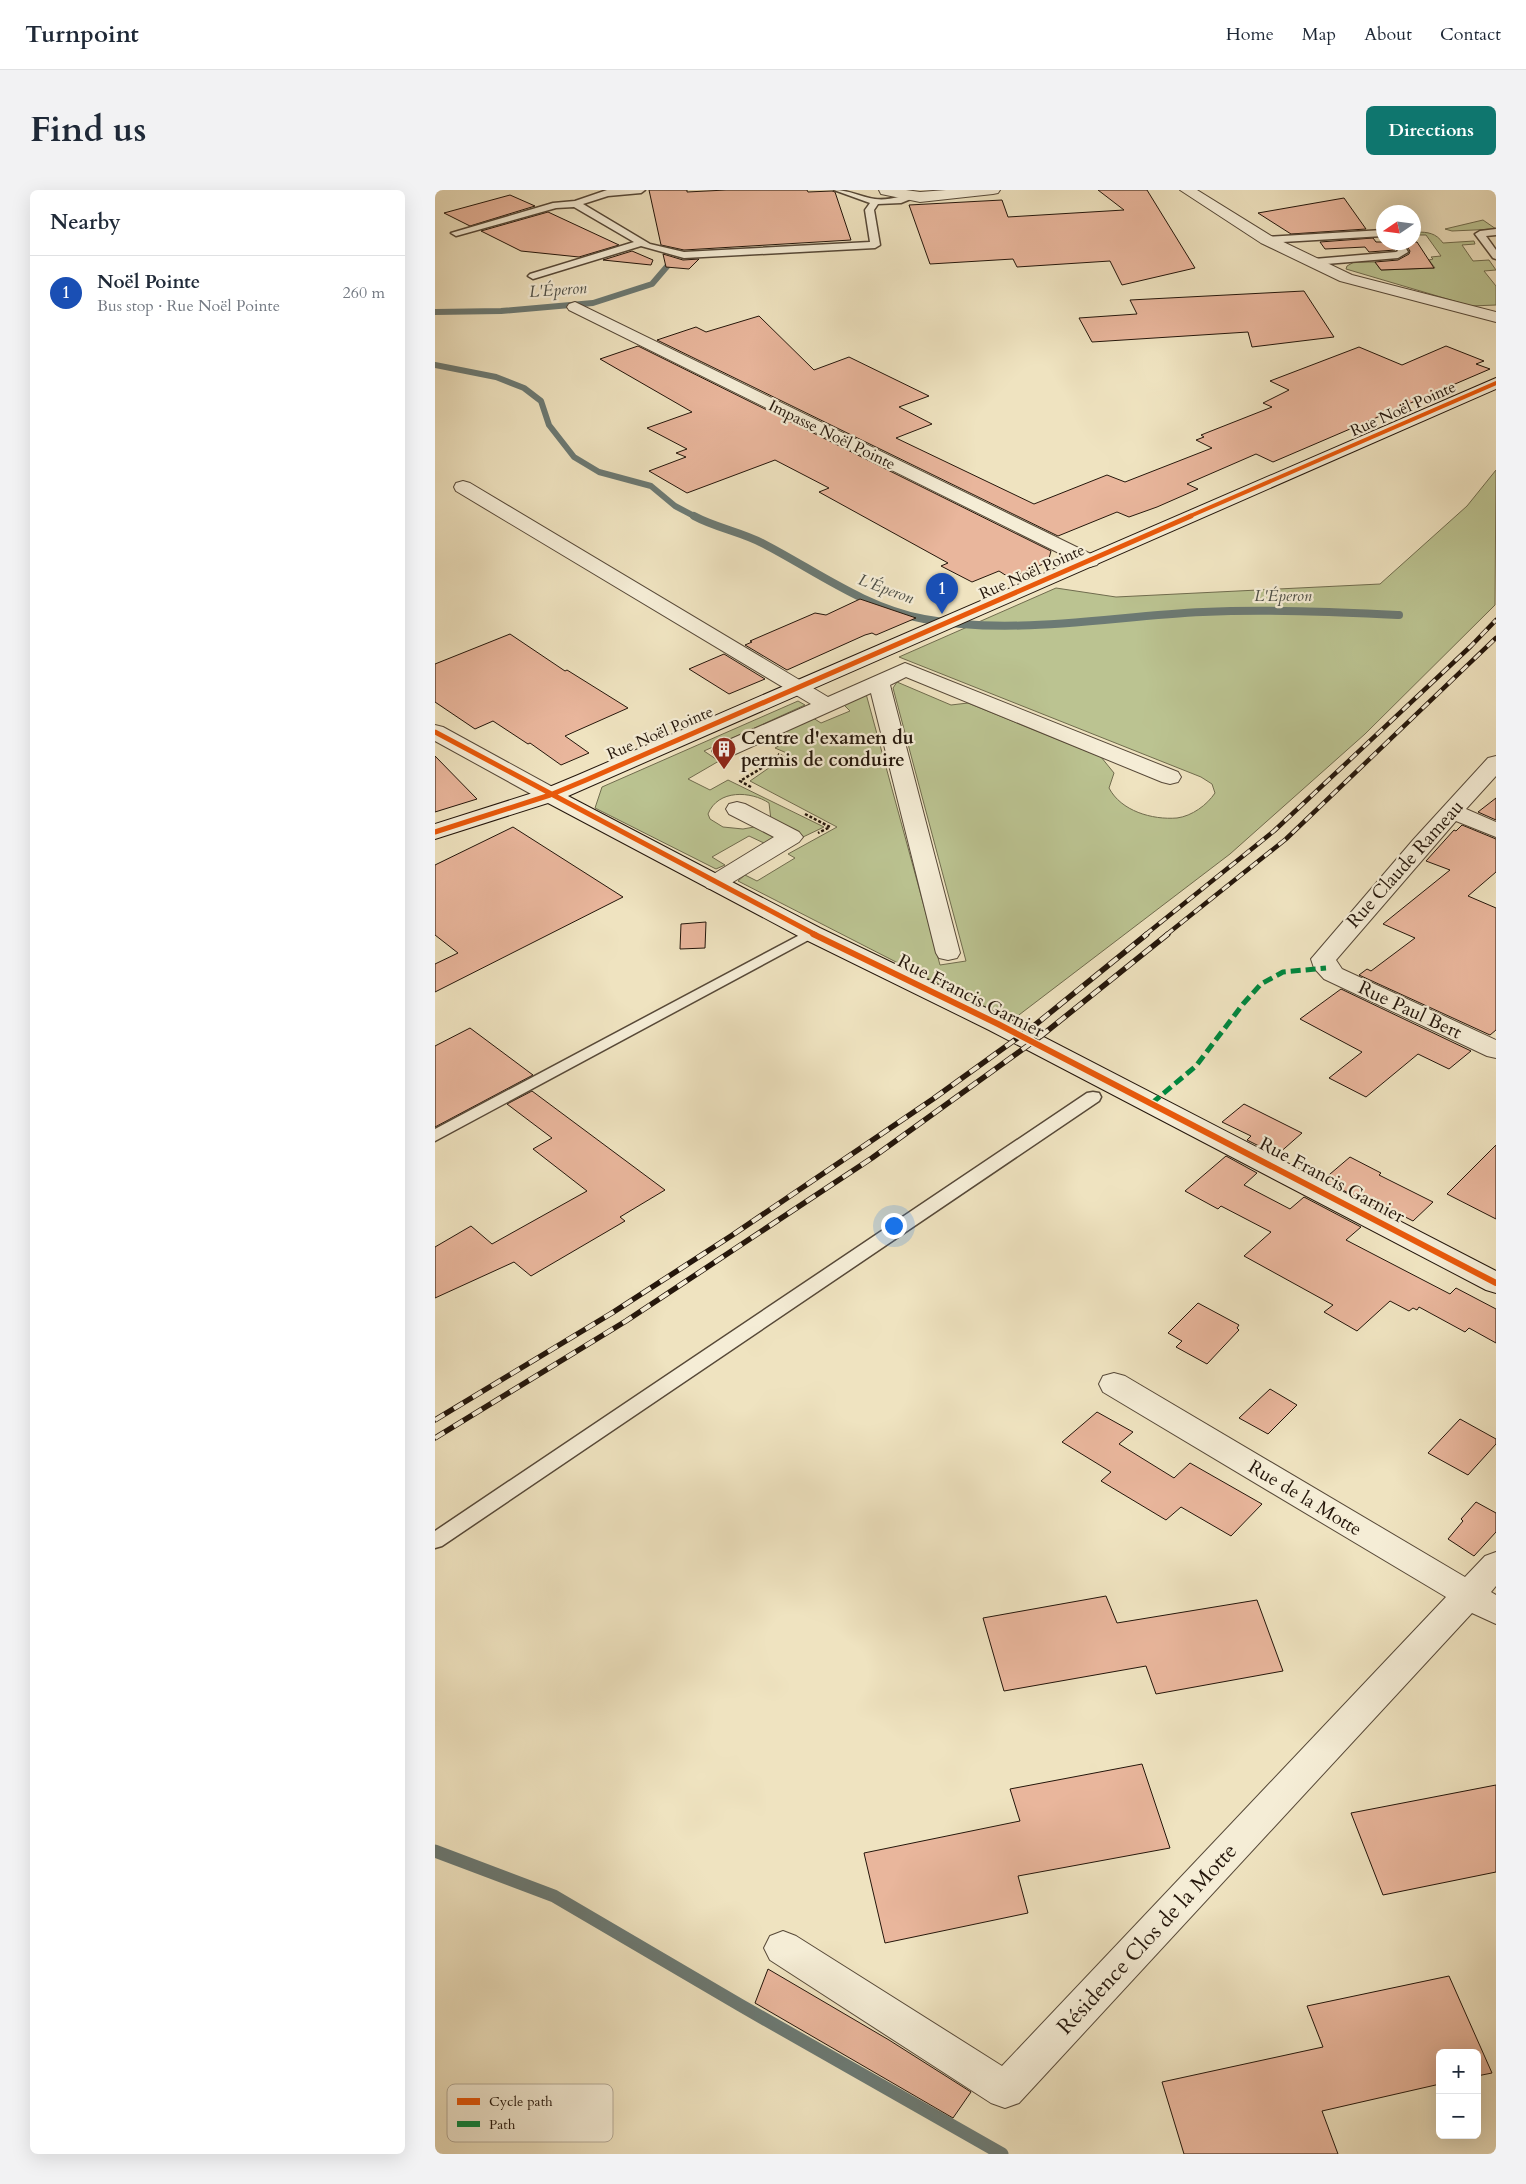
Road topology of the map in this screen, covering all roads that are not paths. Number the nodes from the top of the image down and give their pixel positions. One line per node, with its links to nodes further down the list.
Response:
1 (641, 190): 8 (lane)
2 (838, 190): 7 (lane)
3 (993, 190): 6 (street)
4 (1187, 190): 12 (street)
5 (886, 192): 6 (street)
6 (914, 196): 7 (lane)
7 (875, 202): 13 (lane)
8 (576, 204): 10 (lane); 13 (lane)
9 (1496, 232): 15 (lane)
10 (456, 233)
11 (1376, 233): 12 (lane)
12 (1267, 240): 16 (street)
13 (641, 243): 17 (lane)
14 (1402, 250): 16 (lane)
15 (1496, 256)
16 (1314, 262): 19 (street)
17 (533, 276)
18 (575, 307): 22 (street, Impasse Noël Pointe)
19 (1494, 315)
20 (1496, 383): 22 (street, Rue Noël Pointe)
21 (463, 487): 24 (street)
22 (1090, 561): 24 (street, Rue Noël Pointe)
23 (879, 682): 25 (street); 29 (street); 37 (street)
24 (800, 688): 25 (street); 30 (street, Rue Noël Pointe)
25 (827, 705): 27 (street)
26 (435, 732): 30 (street, Rue Francis Garnier)
27 (723, 751)
28 (1496, 763): 32 (street, Rue Claude Rameau)
29 (1170, 777)
30 (550, 795): 34 (street, Rue Noël Pointe); 35 (street, Rue Francis Garnier)
31 (737, 809): 35 (street)
32 (1452, 812): 33 (street); 38 (street, Rue Claude Rameau)
33 (1496, 830)
34 (435, 832)
35 (715, 883): 36 (street, Rue Francis Garnier)
36 (811, 933): 41 (lane); 42 (street, Rue Francis Garnier)
37 (947, 953)
38 (1326, 968): 39 (street, Rue Paul Bert)
39 (1496, 1050)
40 (1093, 1097): 44 (lane)
41 (435, 1136)
42 (1496, 1283)
43 (1114, 1384): 46 (street, Rue de la Motte)
44 (435, 1541)
45 (1496, 1565): 46 (street)
46 (1482, 1603): 47 (street, Résidence Clos de la Motte)
47 (783, 1948)

